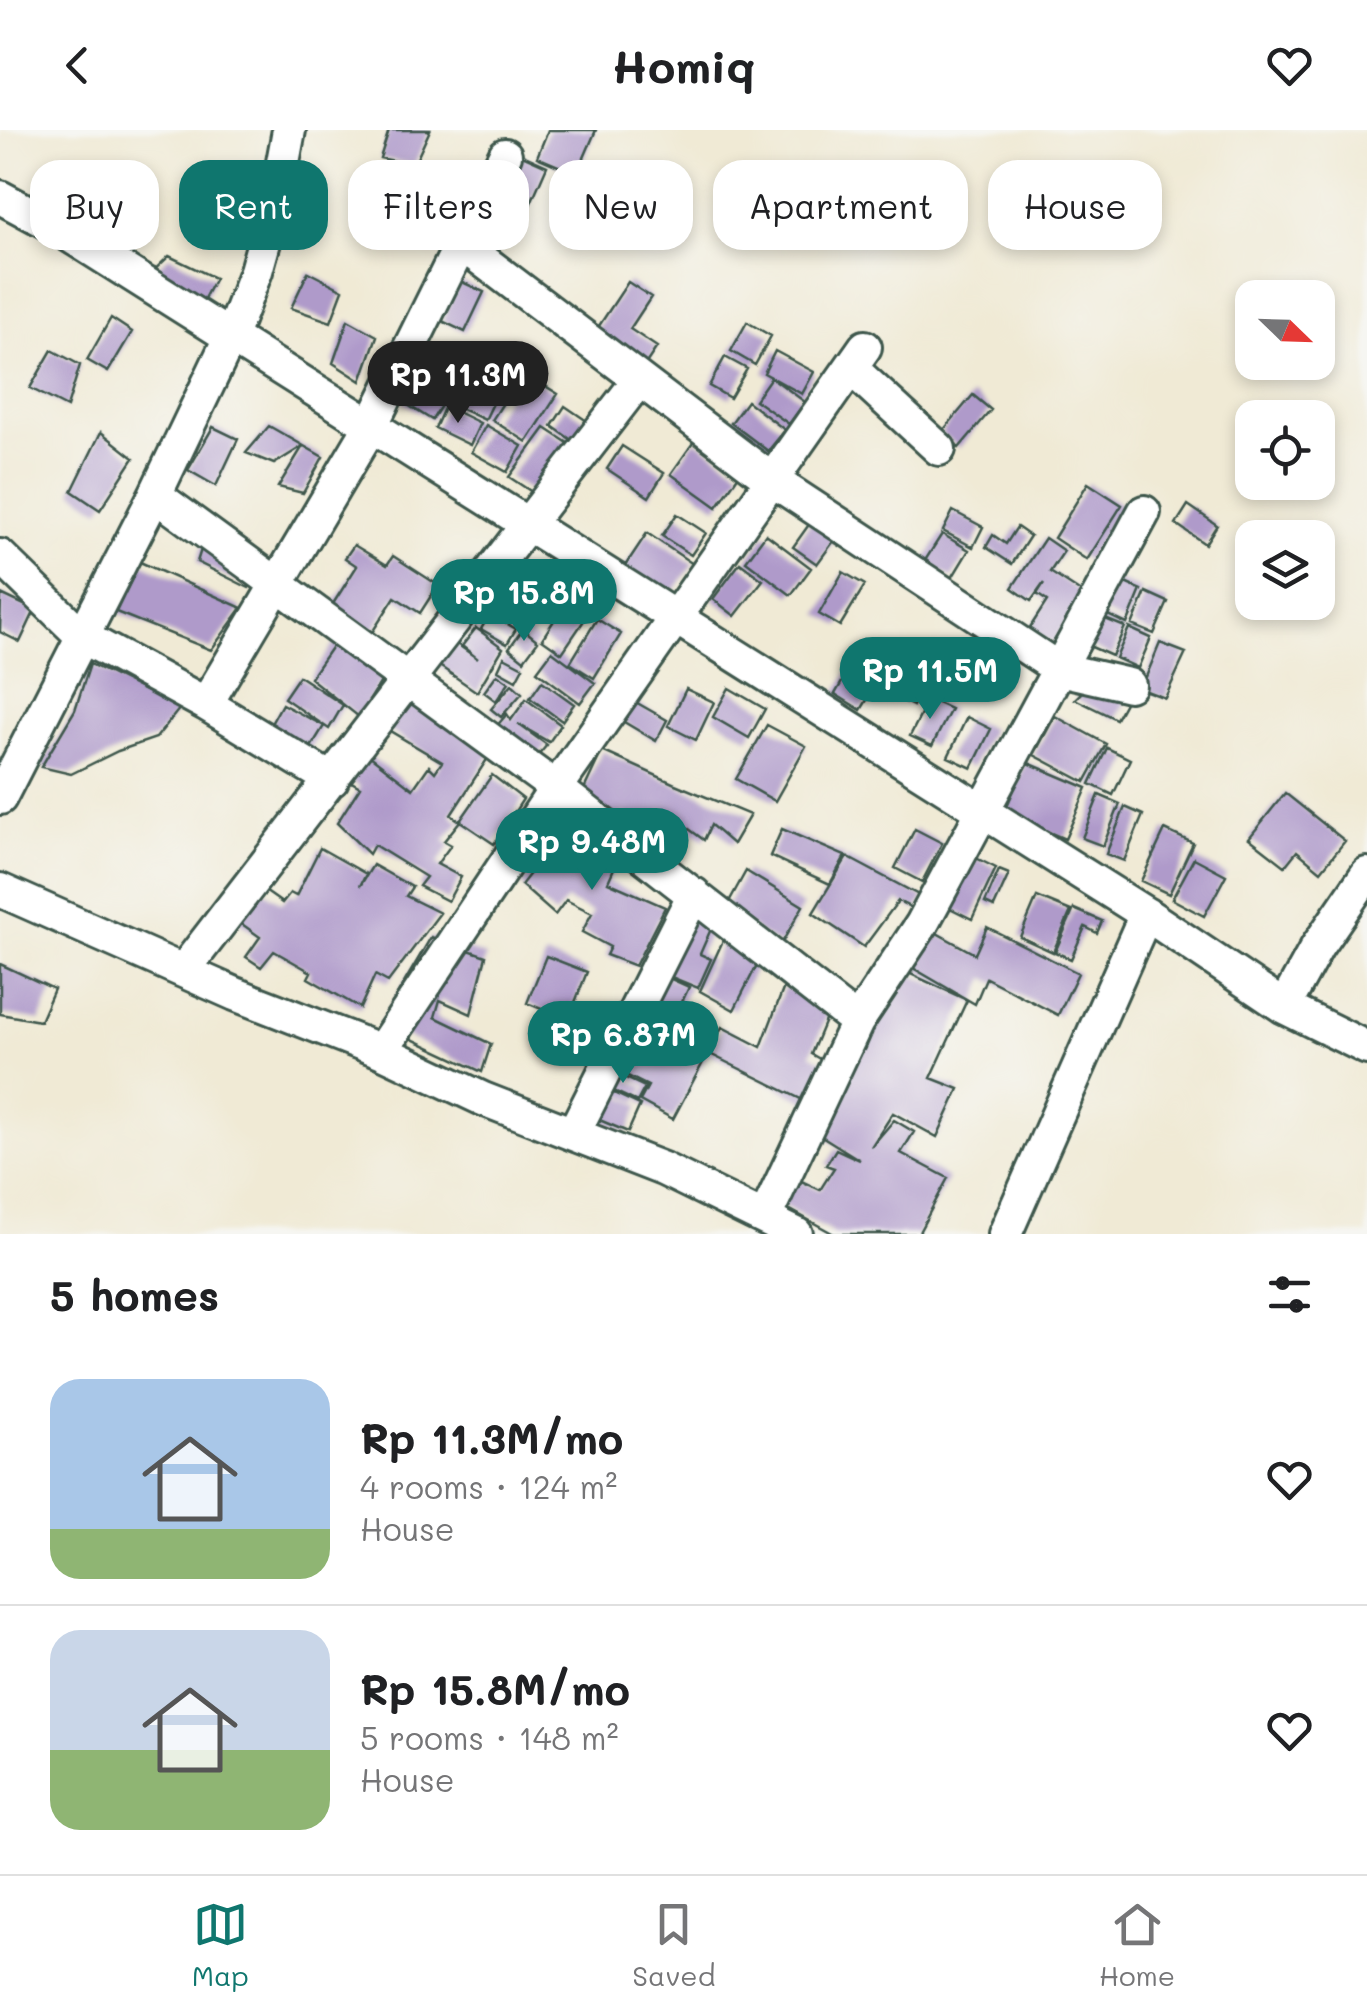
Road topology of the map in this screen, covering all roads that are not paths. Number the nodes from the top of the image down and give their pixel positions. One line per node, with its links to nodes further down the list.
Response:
1 (289, 130): 7 (street)
2 (505, 155): 3 (street)
3 (502, 160)
4 (0, 197): 7 (street)
5 (457, 250): 9 (street)
6 (469, 250): 8 (street)
7 (231, 336): 9 (street); 12 (street)
8 (640, 380): 11 (street); 14 (street)
9 (372, 424): 14 (street); 16 (street)
10 (940, 449): 11 (street)
11 (772, 480): 17 (street); 19 (street)
12 (155, 494): 16 (street); 18 (street)
13 (1144, 512): 19 (street)
14 (528, 522): 17 (street); 20 (street)
15 (0, 556): 18 (street)
16 (277, 584): 20 (street); 22 (street)
17 (677, 618): 24 (street); 26 (street)
18 (83, 637): 22 (street); 25 (street)
19 (1058, 670): 21 (street); 26 (street)
20 (409, 680): 23 (street); 24 (street)
21 (1129, 685)
22 (206, 704): 23 (street)
23 (332, 780): 31 (street)
24 (556, 788): 29 (street); 35 (street)
25 (0, 798)
26 (981, 812): 30 (street); 33 (street)
27 (1367, 874): 32 (street)
28 (0, 890): 31 (street)
29 (694, 894): 33 (street); 36 (street)
30 (1146, 914): 32 (street); 39 (street)
31 (184, 971): 35 (street)
32 (1284, 1006): 34 (street)
33 (857, 1022): 37 (street)
34 (1367, 1048)
35 (381, 1051): 36 (street)
36 (573, 1134): 37 (street)
37 (764, 1217): 38 (street)
38 (796, 1234)
39 (1005, 1234)

